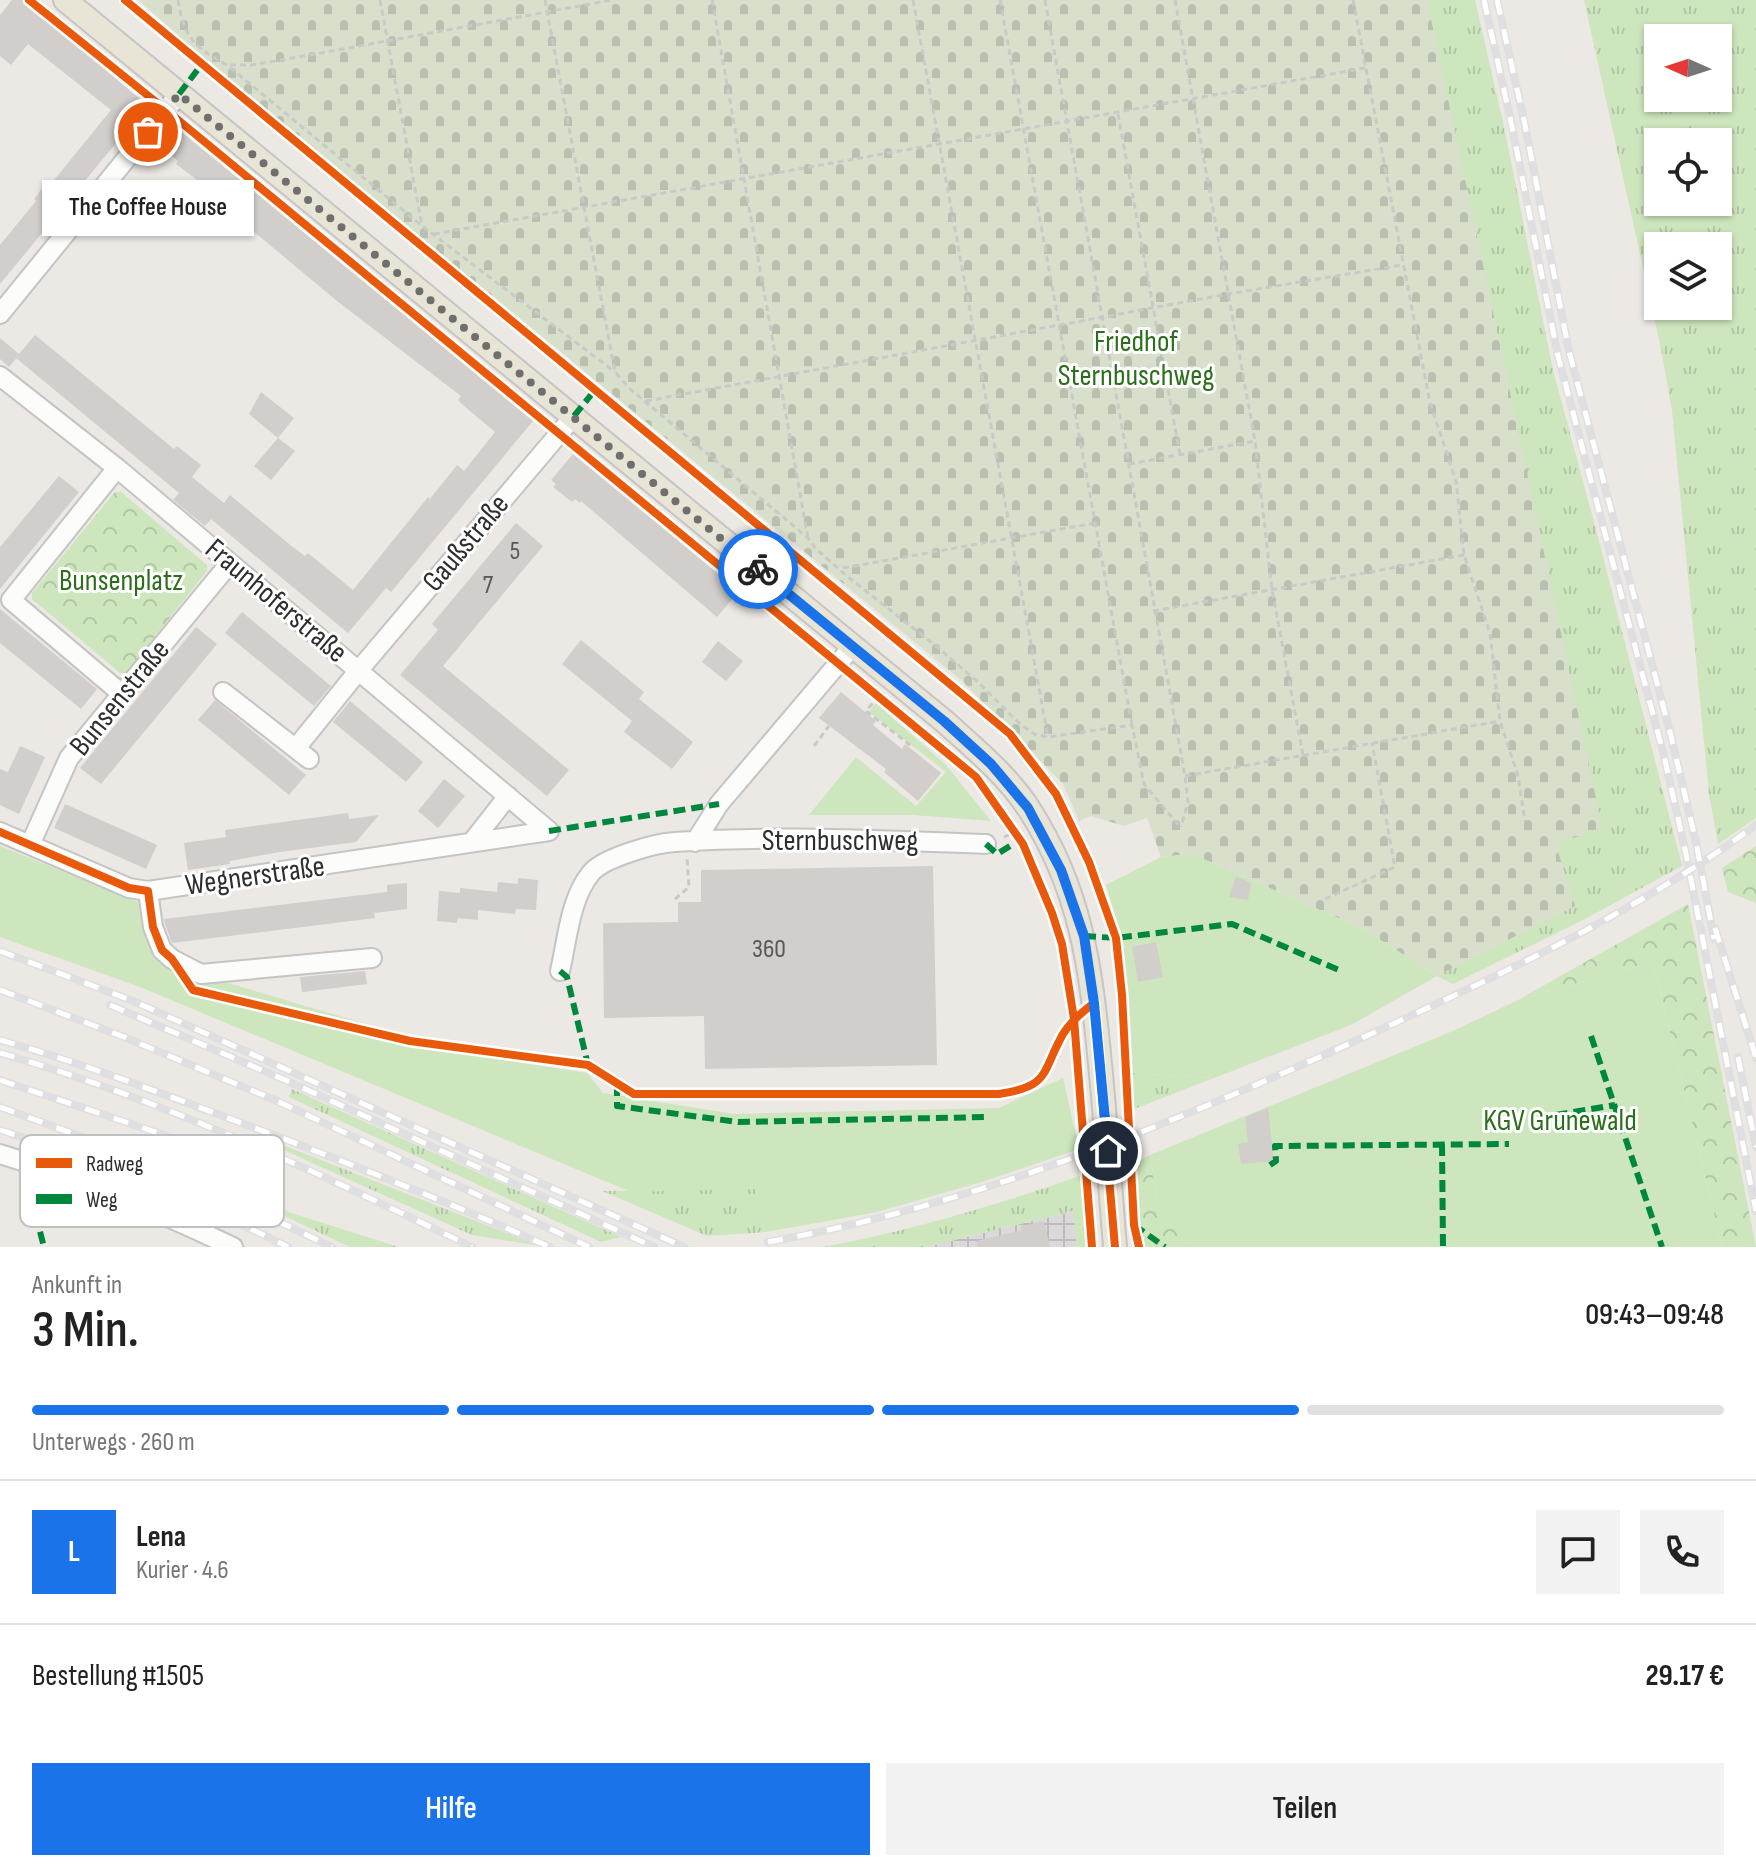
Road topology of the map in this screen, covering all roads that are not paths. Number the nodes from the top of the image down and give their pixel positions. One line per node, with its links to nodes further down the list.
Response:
1 (65, 0): 2 (main road)
2 (179, 94): 3 (street); 5 (main road)
3 (0, 314)
4 (0, 376): 6 (street, Fraunhoferstraße)
5 (574, 416): 8 (main road); 9 (street, Gaußstraße)
6 (117, 468): 7 (street, Fraunhoferstraße); 11 (street)
7 (230, 563): 9 (street, Fraunhoferstraße); 11 (street, Bunsenstraße)
8 (853, 646): 18 (street, Sternbuschweg); 26 (main road)
9 (359, 670): 10 (street, Gaußstraße); 12 (street, Fraunhoferstraße)
10 (223, 692)
11 (122, 694): 17 (street, Bunsenstraße)
12 (508, 796): 13 (street, Fraunhoferstraße); 16 (street)
13 (549, 831): 16 (street, Wegnerstraße)
14 (0, 832): 17 (street, Wegnerstraße)
15 (994, 841): 18 (street, Sternbuschweg)
16 (472, 842): 19 (street, Wegnerstraße)
17 (30, 845): 19 (street, Wegnerstraße)
18 (691, 848): 21 (street, Sternbuschweg)
19 (148, 891): 20 (street)
20 (372, 958)
21 (560, 971)
22 (0, 1154): 23 (street)
23 (20, 1160)
24 (192, 1227): 25 (street)
25 (233, 1247)
26 (1115, 1247)

